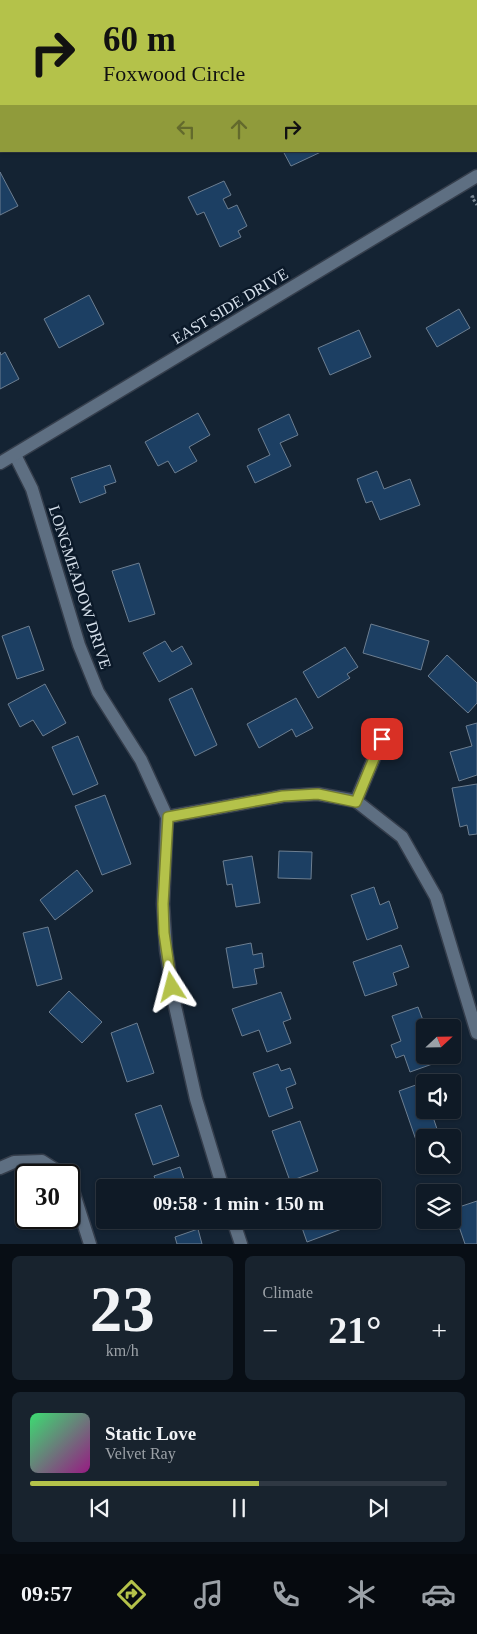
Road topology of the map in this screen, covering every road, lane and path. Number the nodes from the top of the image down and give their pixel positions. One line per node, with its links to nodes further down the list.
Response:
1 (477, 176): 4 (street, EAST SIDE DRIVE)
2 (472, 197): 3 (path)
3 (477, 206)
4 (15, 455): 5 (street, EAST SIDE DRIVE); 8 (street, LONGMEADOW DRIVE)
5 (0, 464)
6 (382, 739): 7 (street)
7 (356, 802): 8 (street); 9 (street)
8 (168, 817): 12 (street, LONGMEADOW DRIVE)
9 (477, 1033)
10 (48, 1164): 11 (street)
11 (0, 1168)
12 (220, 1179)
13 (80, 1213): 15 (street)
14 (235, 1229): 16 (street)
15 (90, 1244)
16 (241, 1244)

